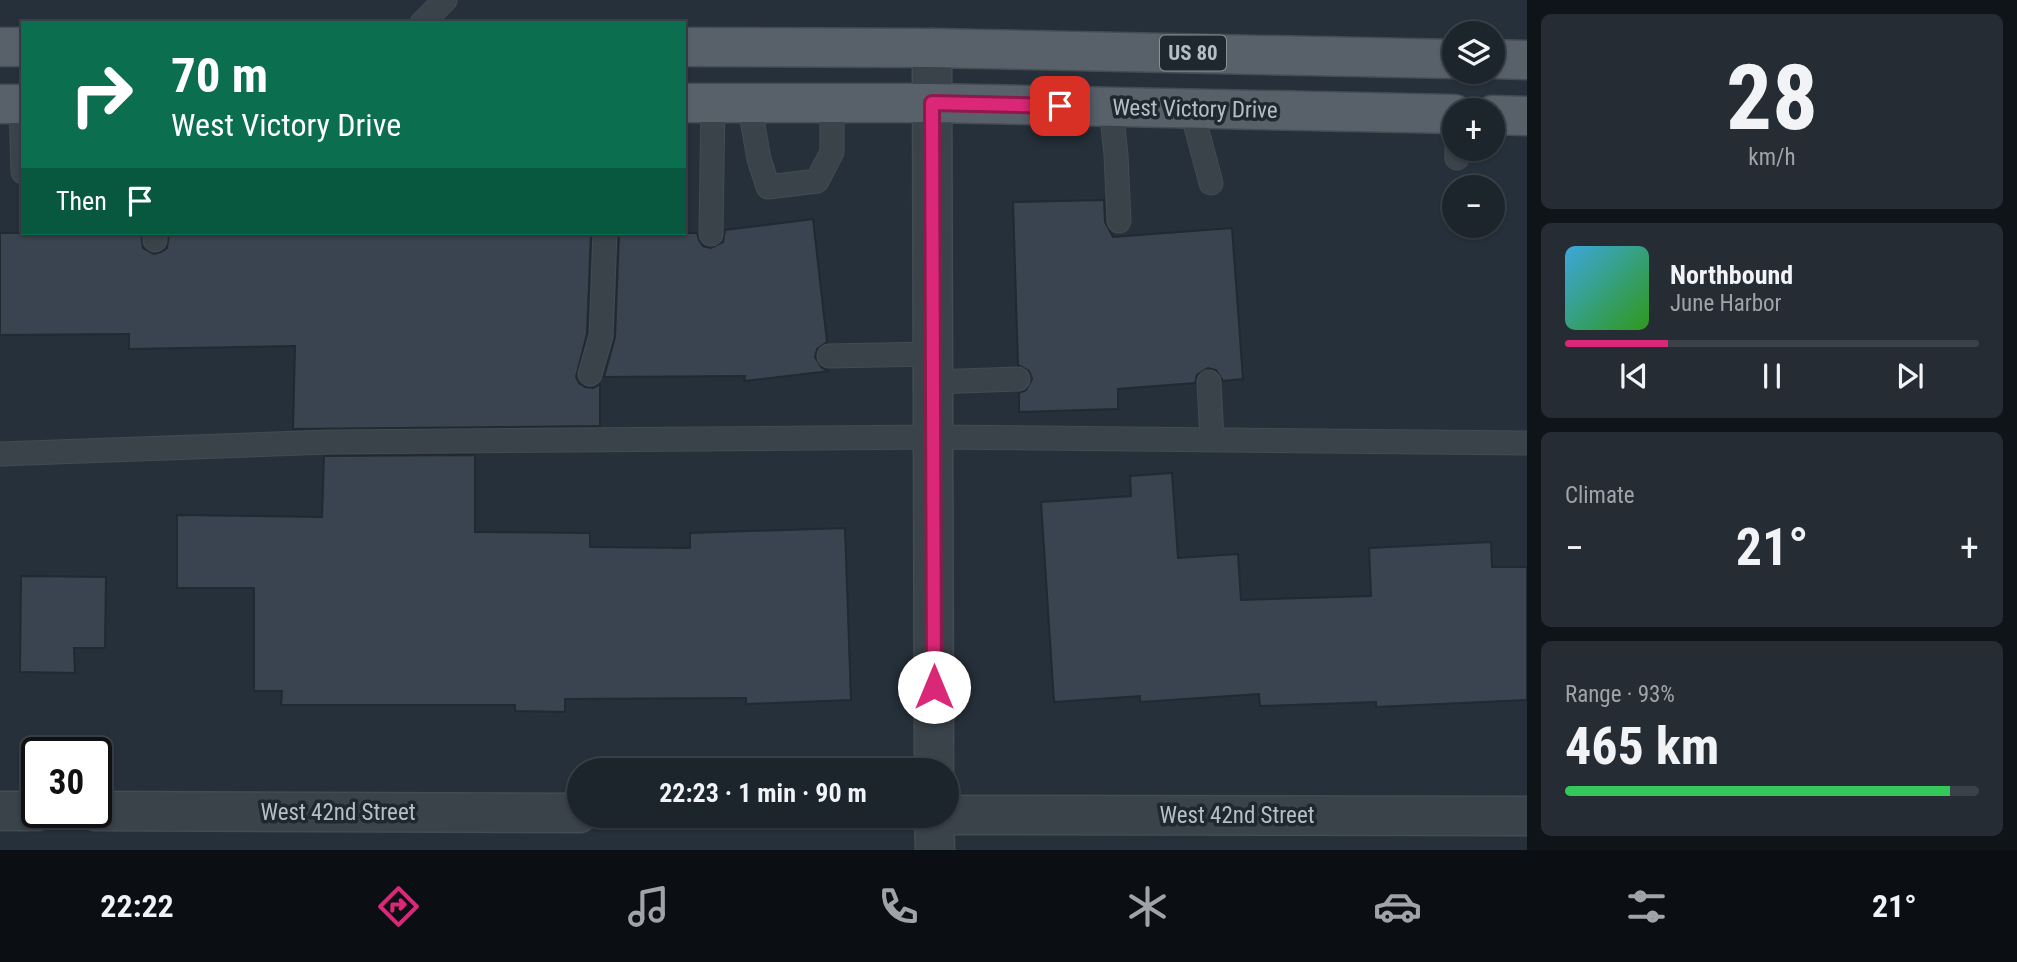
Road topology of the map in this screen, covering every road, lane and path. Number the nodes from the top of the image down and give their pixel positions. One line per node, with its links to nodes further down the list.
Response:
1 (445, 0): 2 (lane)
2 (424, 21)
3 (0, 47): 4 (main road)
4 (21, 47)
5 (686, 47): 6 (main road, US 80)
6 (932, 48): 7 (main road, US 80); 12 (street)
7 (1442, 59)
8 (1505, 60): 9 (main road)
9 (1527, 60)
10 (715, 103): 11 (main road, West Victory Drive); 11 (lane); 22 (lane)
11 (832, 103): 12 (main road, West Victory Drive)
12 (932, 103): 14 (main road, West Victory Drive); 25 (street)
13 (15, 104): 19 (lane)
14 (1111, 107): 15 (main road, West Victory Drive); 21 (lane)
15 (1191, 108): 16 (main road, West Victory Drive); 20 (lane)
16 (1442, 114)
17 (1505, 115): 18 (main road)
18 (1527, 116)
19 (21, 155)
20 (1211, 183)
21 (1119, 221)
22 (711, 234)
23 (605, 235): 26 (lane)
24 (828, 356): 25 (lane)
25 (933, 368): 27 (lane); 29 (street)
26 (590, 374)
27 (1018, 379)
28 (1209, 382): 30 (lane)
29 (933, 438): 30 (lane); 32 (lane); 33 (street)
30 (1212, 440): 31 (lane)
31 (1527, 443)
32 (0, 454)
33 (934, 758)
34 (0, 811): 35 (street)
35 (21, 811)
36 (112, 811): 37 (street, West 42nd Street)
37 (567, 813)
38 (959, 815): 39 (street, West 42nd Street)
39 (1527, 816)
40 (934, 828): 41 (street)
41 (935, 850)

